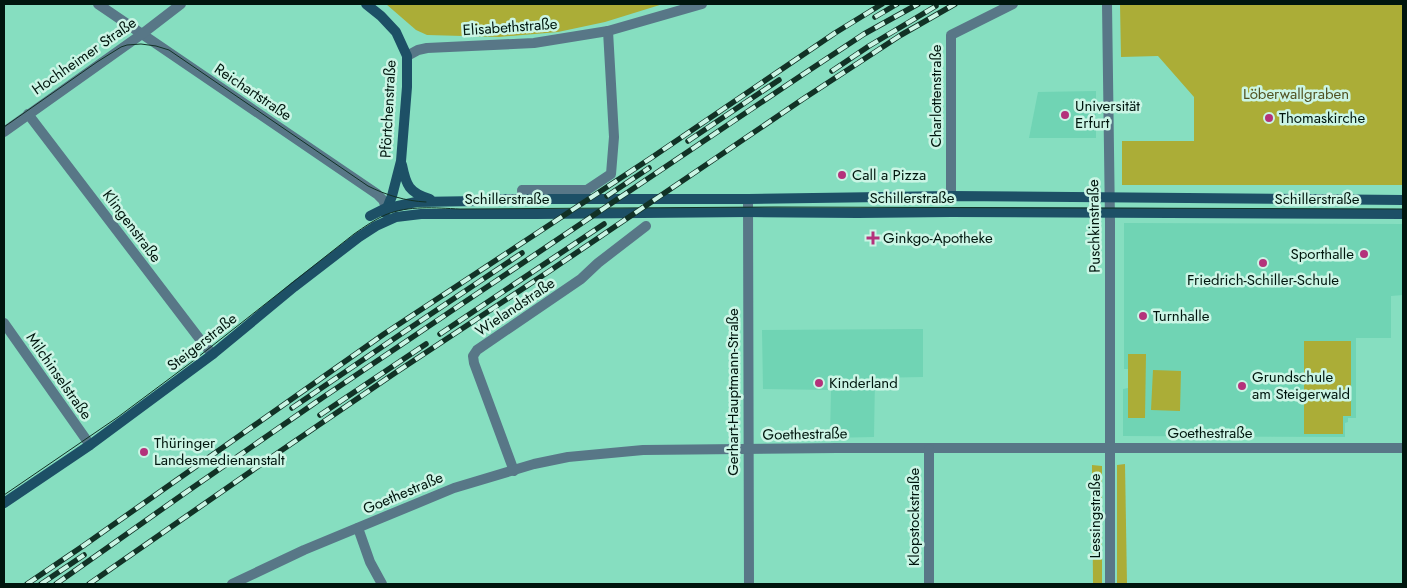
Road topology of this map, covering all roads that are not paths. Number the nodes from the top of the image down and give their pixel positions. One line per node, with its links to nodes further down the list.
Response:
1 (98, 4): 8 (street, Reichartstraße)
2 (181, 4): 8 (street, Hochheimer Straße)
3 (366, 4): 9 (main road, Pförtchenstraße)
4 (702, 4): 7 (street, Elisabethstraße)
5 (1013, 4): 13 (street, Charlottenstraße)
6 (1107, 4): 14 (street, Puschkinstraße)
7 (608, 31): 9 (street, Elisabethstraße); 15 (street, Schillerstraße)
8 (142, 34): 10 (street, Hochheimer Straße); 19 (street, Reichartstraße)
9 (407, 56): 12 (main road, Pförtchenstraße)
10 (28, 114): 11 (street, Hochheimer Straße); 28 (street, Klingenstraße)
11 (4, 132)
12 (401, 161): 18 (main road); 19 (main road, Pförtchenstraße)
13 (951, 196): 14 (main road, Schillerstraße); 16 (main road, Schillerstraße)
14 (1109, 198): 17 (main road, Schillerstraße); 21 (street, Puschkinstraße)
15 (522, 199): 16 (main road, Schillerstraße); 18 (main road, Schillerstraße)
16 (748, 199): 20 (street, Gerhart-Hauptmann-Straße)
17 (1403, 200)
18 (436, 201): 19 (main road)
19 (387, 209): 24 (main road); 25 (main road, Pförtchenstraße)
20 (748, 212): 21 (main road, Schillerstraße); 22 (main road, Schillerstraße); 33 (street, Gerhart-Hauptmann-Straße)
21 (1109, 213): 23 (main road, Schillerstraße); 32 (street, Puschkinstraße)
22 (421, 214): 25 (main road, Steigerstraße)
23 (1403, 214)
24 (370, 216)
25 (376, 226): 28 (main road, Steigerstraße)
26 (646, 226): 34 (street, Wielandstraße)
27 (4, 323): 29 (street, Milchinselstraße)
28 (213, 354): 29 (main road, Steigerstraße)
29 (90, 445): 35 (main road, Steigerstraße)
30 (1403, 448): 32 (street, Goethestraße)
31 (929, 449): 32 (street, Goethestraße); 33 (street, Goethestraße); 40 (street, Klopstockstraße)
32 (1110, 449): 41 (street, Lessingstraße)
33 (749, 450): 34 (street, Goethestraße); 39 (street, Gerhart-Hauptmann-Straße)
34 (514, 471): 36 (street, Goethestraße)
35 (4, 503)
36 (358, 528): 37 (street, Goethestraße); 38 (street)
37 (232, 584)
38 (382, 584)
39 (749, 584)
40 (929, 584)
41 (1110, 584)

